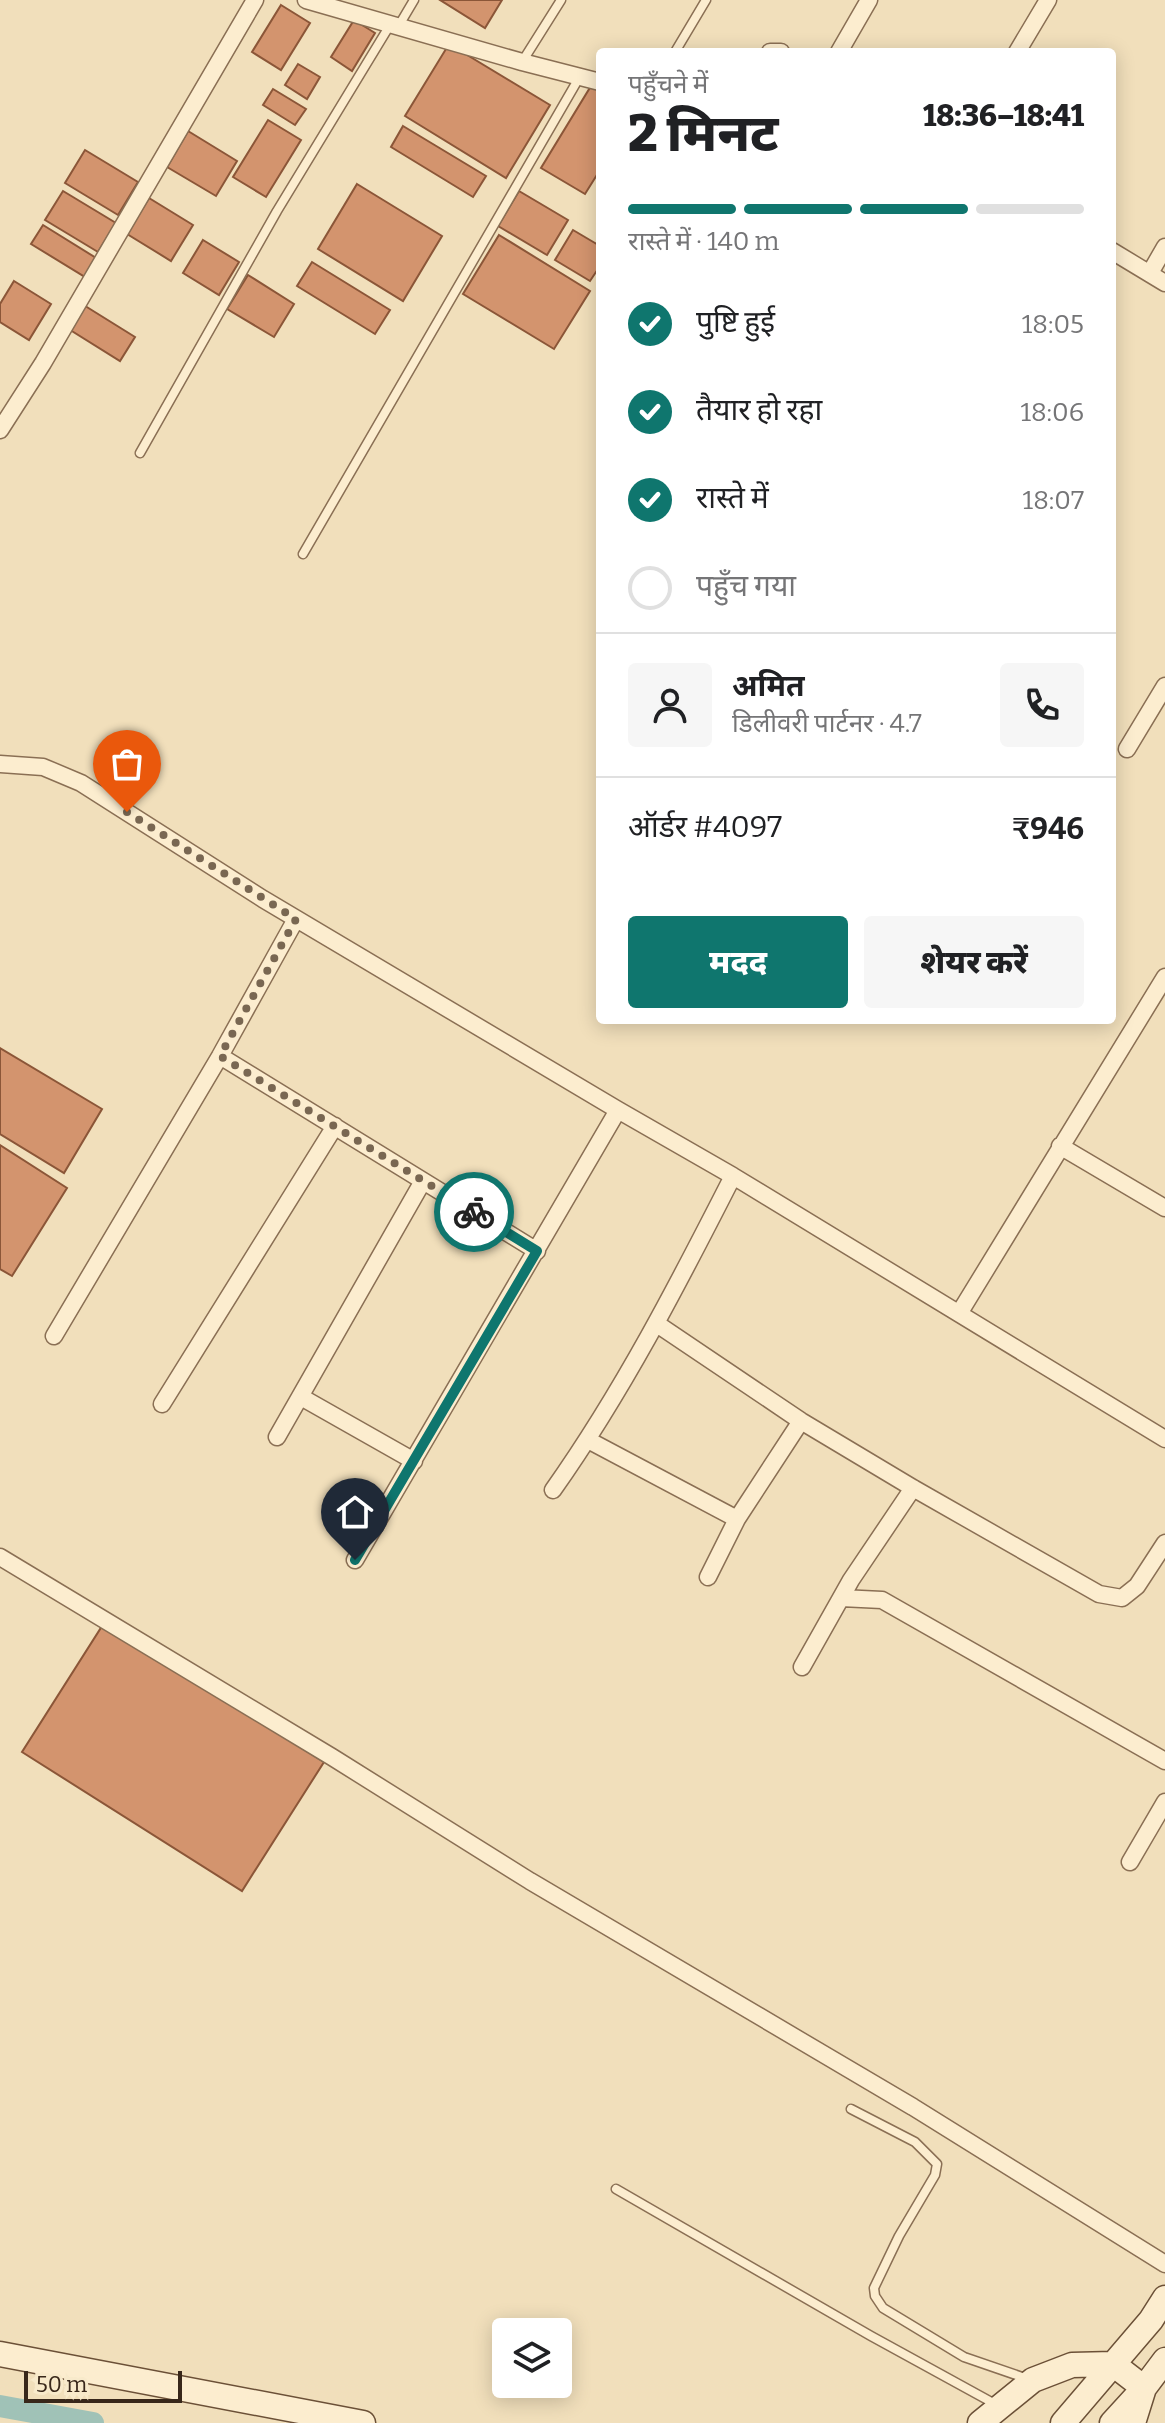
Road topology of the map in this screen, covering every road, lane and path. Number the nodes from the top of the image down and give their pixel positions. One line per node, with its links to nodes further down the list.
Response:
1 (255, 0): 19 (street)
2 (306, 0): 8 (street)
3 (414, 0): 8 (lane)
4 (561, 0): 12 (lane)
5 (705, 0): 9 (lane)
6 (869, 0): 10 (street)
7 (1048, 0): 11 (street)
8 (394, 26): 12 (street); 20 (lane)
9 (677, 48)
10 (841, 48)
11 (1019, 48)
12 (522, 62): 13 (street)
13 (579, 78): 14 (street); 21 (lane)
14 (596, 81)
15 (1165, 247): 17 (street)
16 (1116, 253): 17 (street)
17 (1150, 273): 18 (street)
18 (1165, 283)
19 (0, 430)
20 (140, 453)
21 (303, 554)
22 (1165, 686): 23 (street)
23 (1127, 749)
24 (0, 764): 25 (street)
25 (296, 919): 27 (street); 28 (street)
26 (1165, 977): 30 (street)
27 (220, 1056): 29 (street); 37 (street)
28 (618, 1110): 31 (street); 34 (street)
29 (335, 1126): 32 (street); 39 (street)
30 (1060, 1146): 33 (street); 35 (street)
31 (733, 1176): 35 (street); 36 (street)
32 (423, 1181): 34 (street); 38 (street)
33 (1165, 1208)
34 (537, 1251): 44 (street)
35 (960, 1312): 42 (street)
36 (657, 1324): 40 (street); 43 (street)
37 (54, 1336)
38 (301, 1397): 41 (street); 44 (street)
39 (162, 1404)
40 (801, 1421): 45 (street); 47 (street)
41 (277, 1437)
42 (1165, 1439)
43 (588, 1440): 46 (street); 47 (street)
44 (414, 1461): 50 (street)
45 (913, 1488): 48 (street); 52 (street)
46 (553, 1490)
47 (737, 1519): 51 (street)
48 (1165, 1543)
49 (0, 1557): 59 (street)
50 (355, 1560)
51 (708, 1577)
52 (841, 1598): 53 (street); 54 (street)
53 (802, 1667)
54 (1165, 1761)
55 (1165, 1802): 56 (street)
56 (1130, 1862)
57 (851, 2109): 64 (lane)
58 (616, 2189): 66 (lane)
59 (1165, 2264)
60 (1165, 2298): 63 (street)
61 (0, 2354): 67 (street)
62 (1165, 2360): 65 (street)
63 (1113, 2364): 64 (street); 65 (street); 69 (street)
64 (1033, 2380): 66 (street)
65 (1144, 2388): 70 (street); 71 (street)
66 (999, 2407): 68 (street)
67 (363, 2423)
68 (980, 2423)
69 (1063, 2423)
70 (1112, 2423)
71 (1133, 2423)

